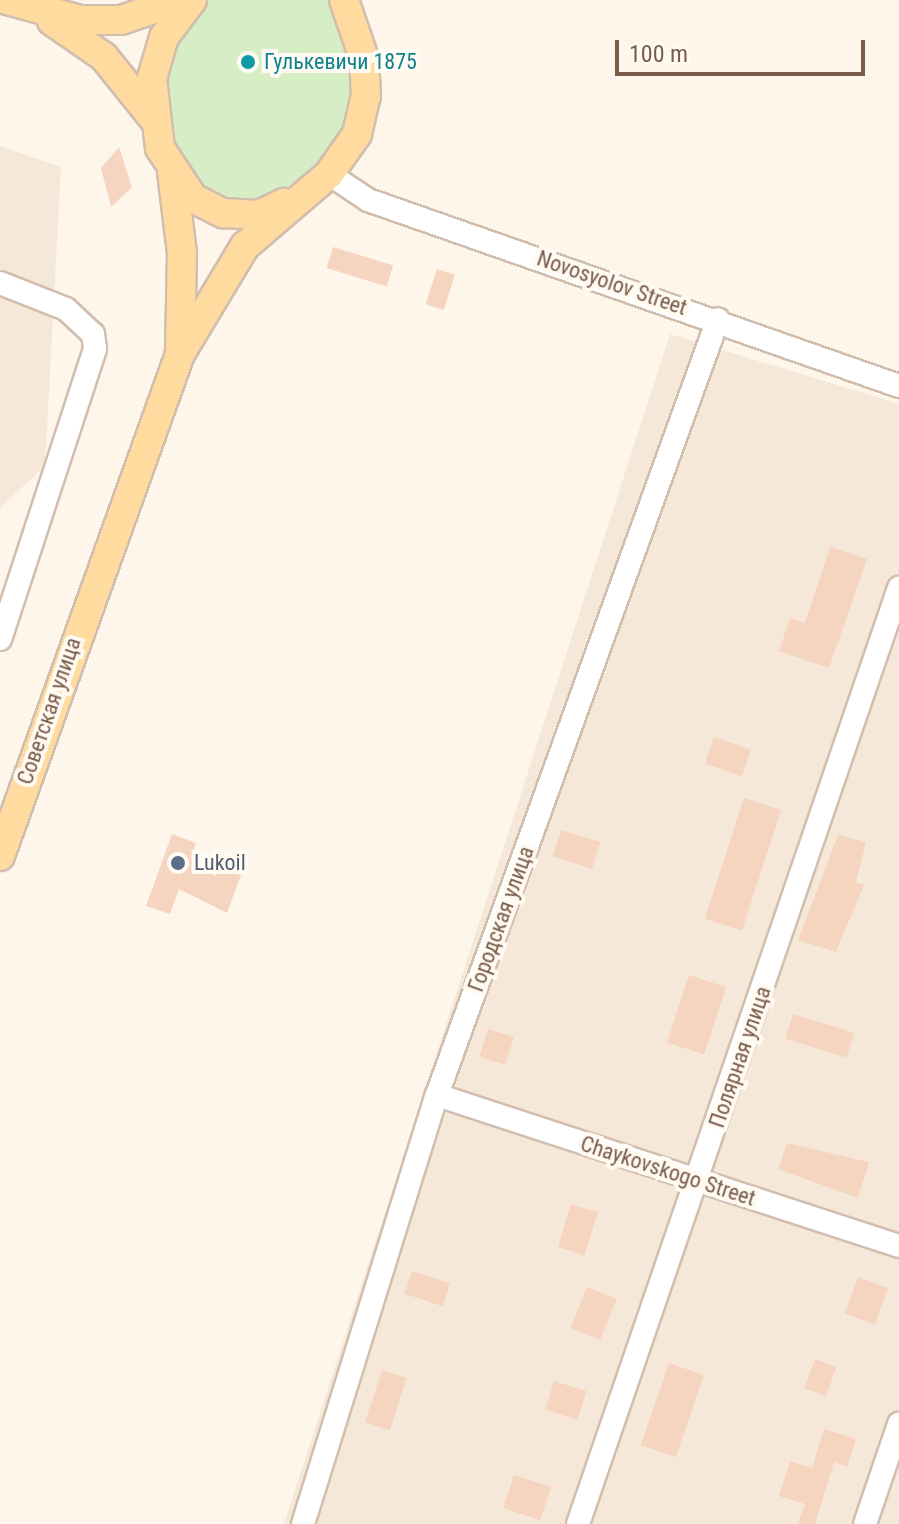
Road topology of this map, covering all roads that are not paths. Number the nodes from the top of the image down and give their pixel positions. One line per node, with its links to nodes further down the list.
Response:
1 (180, 0): 3 (main road)
2 (192, 0): 5 (main road)
3 (17, 3): 5 (main road)
4 (349, 6): 7 (main road)
5 (153, 118): 6 (main road)
6 (172, 171): 8 (main road); 11 (main road)
7 (329, 174): 8 (main road); 10 (street, Novosyolov Street)
8 (306, 193): 11 (main road)
9 (0, 283): 14 (street)
10 (718, 319): 12 (street, Novosyolov Street); 16 (street, Городская улица)
11 (180, 354): 15 (main road, Советская улица)
12 (899, 386)
13 (899, 588): 17 (street, Полярная улица)
14 (0, 639)
15 (0, 856)
16 (437, 1095): 17 (street, Chaykovskogo Street); 20 (street, Городская улица)
17 (697, 1181): 18 (street, Chaykovskogo Street); 21 (street, Полярная улица)
18 (899, 1246)
19 (899, 1424): 22 (street)
20 (303, 1524)
21 (578, 1524)
22 (865, 1524)

